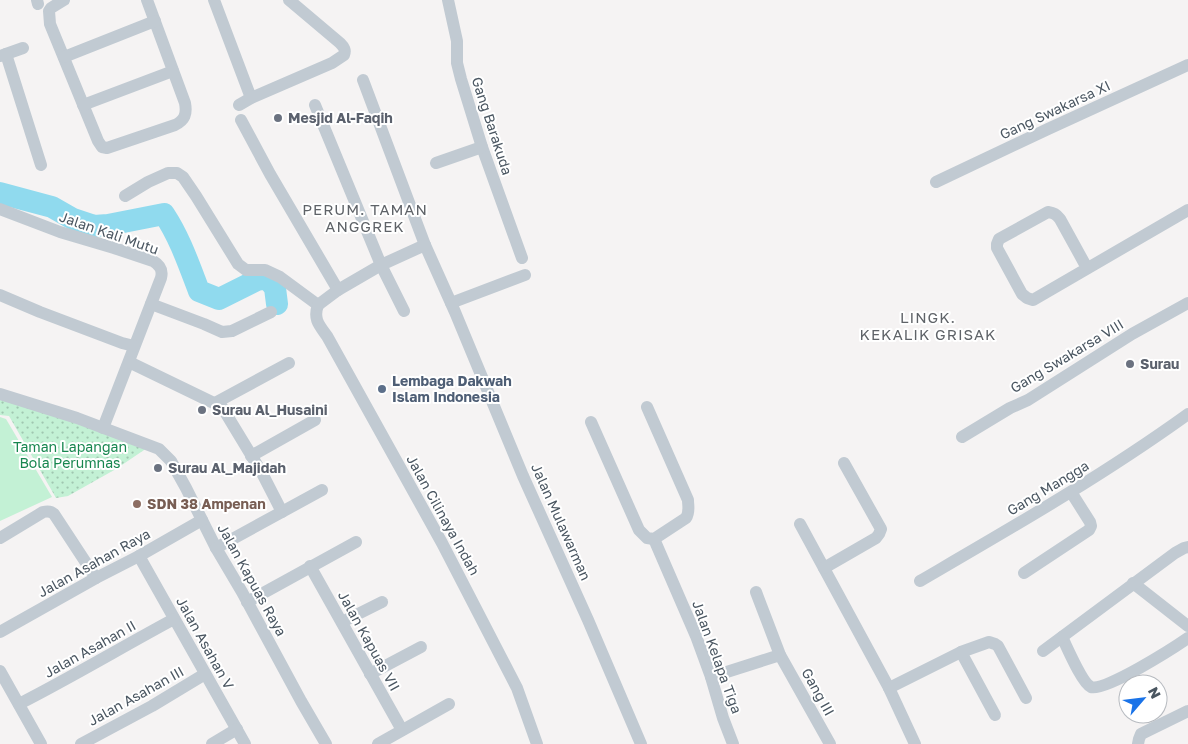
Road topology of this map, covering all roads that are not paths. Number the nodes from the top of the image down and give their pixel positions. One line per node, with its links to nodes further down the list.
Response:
1 (64, 0): 9 (street)
2 (147, 0): 6 (street)
3 (214, 0): 13 (street)
4 (289, 0): 13 (street)
5 (448, 0): 18 (street, Gang Barakuda)
6 (156, 21): 9 (street); 11 (street)
7 (23, 48): 8 (street)
8 (3, 55): 20 (street)
9 (64, 57): 14 (street)
10 (1188, 65): 21 (street, Gang Swakarsa XI)
11 (173, 71): 14 (street); 14 (street)
12 (363, 80): 25 (street, Jalan Mulawarman)
13 (251, 98): 15 (street)
14 (83, 105)
15 (239, 105)
16 (315, 106): 27 (street)
17 (241, 120): 30 (street)
18 (482, 147): 19 (street); 26 (street, Gang Barakuda)
19 (436, 164)
20 (41, 165)
21 (936, 182)
22 (125, 196): 34 (street)
23 (0, 209): 33 (street, Jalan Kali Mutu)
24 (1188, 210): 28 (street)
25 (425, 245): 27 (street); 35 (street, Jalan Mulawarman)
26 (522, 258)
27 (381, 265): 30 (street); 36 (street)
28 (1087, 268): 28 (street)
29 (525, 275): 35 (street)
30 (338, 290): 34 (street)
31 (0, 295): 38 (street)
32 (1188, 303): 48 (street, Gang Swakarsa VIII)
33 (151, 304): 37 (street); 38 (street, Jalan Kali Mutu)
34 (318, 305): 100 (street, Jalan Cilinaya Indah)
35 (453, 308): 101 (street, Jalan Mulawarman)
36 (404, 311)
37 (272, 312)
38 (134, 346): 39 (street, Jalan Kali Mutu)
39 (129, 362): 42 (street); 47 (street, Jalan Kali Mutu)
40 (289, 363): 42 (street)
41 (0, 394): 47 (street, Jalan Kapuas Raya)
42 (215, 403): 49 (street)
43 (647, 407): 57 (street)
44 (1188, 414): 52 (street, Gang Mangga)
45 (315, 420): 49 (street)
46 (591, 422): 57 (street)
47 (103, 428): 54 (street, Jalan Kapuas Raya)
48 (962, 437)
49 (251, 456): 53 (street)
50 (844, 463): 63 (street)
51 (322, 490): 53 (street)
52 (1071, 492): 64 (street); 66 (street, Gang Mangga)
53 (282, 512): 60 (street)
54 (202, 520): 60 (street, Jalan Kapuas Raya); 61 (street, Jalan Asahan Raya)
55 (800, 524): 63 (street)
56 (0, 538): 65 (street)
57 (654, 539): 84 (street, Jalan Kelapa Tiga)
58 (356, 542): 62 (street)
59 (1188, 547): 67 (street)
60 (216, 548): 69 (street, Jalan Kapuas Raya)
61 (139, 556): 65 (street, Jalan Asahan Raya); 71 (street, Jalan Asahan V)
62 (310, 566): 69 (street); 72 (street, Jalan Kapuas VII)
63 (824, 568): 85 (street)
64 (1024, 573)
65 (96, 578): 74 (street, Jalan Asahan Raya)
66 (920, 581)
67 (1133, 583): 73 (street); 75 (street)
68 (756, 592): 80 (street, Gang III)
69 (247, 602): 98 (street, Jalan Kapuas Raya)
70 (382, 602): 72 (street)
71 (174, 619): 82 (street, Jalan Asahan V); 87 (street, Jalan Asahan II)
72 (342, 622): 83 (street, Jalan Kapuas VII)
73 (1188, 626)
74 (0, 632)
75 (1062, 637): 76 (street); 78 (street)
76 (1188, 638)
77 (421, 647): 83 (street)
78 (1043, 651)
79 (961, 652): 85 (street); 86 (street); 90 (street)
80 (780, 654): 84 (street); 103 (street, Gang III)
81 (0, 671): 87 (street)
82 (205, 674): 91 (street, Jalan Asahan V); 95 (street, Jalan Asahan III)
83 (370, 674): 92 (street, Jalan Kapuas VII)
84 (711, 677): 102 (street, Jalan Kelapa Tiga)
85 (888, 688): 104 (street)
86 (1026, 698)
87 (19, 704): 94 (street)
88 (449, 704): 92 (street)
89 (1188, 711): 93 (street)
90 (995, 715)
91 (237, 729): 96 (street); 97 (street, Jalan Asahan V)
92 (402, 730): 99 (street)
93 (1140, 739)
94 (41, 744)
95 (81, 744)
96 (212, 744)
97 (244, 744)
98 (326, 744)
99 (378, 744)
100 (537, 744)
101 (641, 744)
102 (733, 744)
103 (830, 744)
104 (915, 744)

